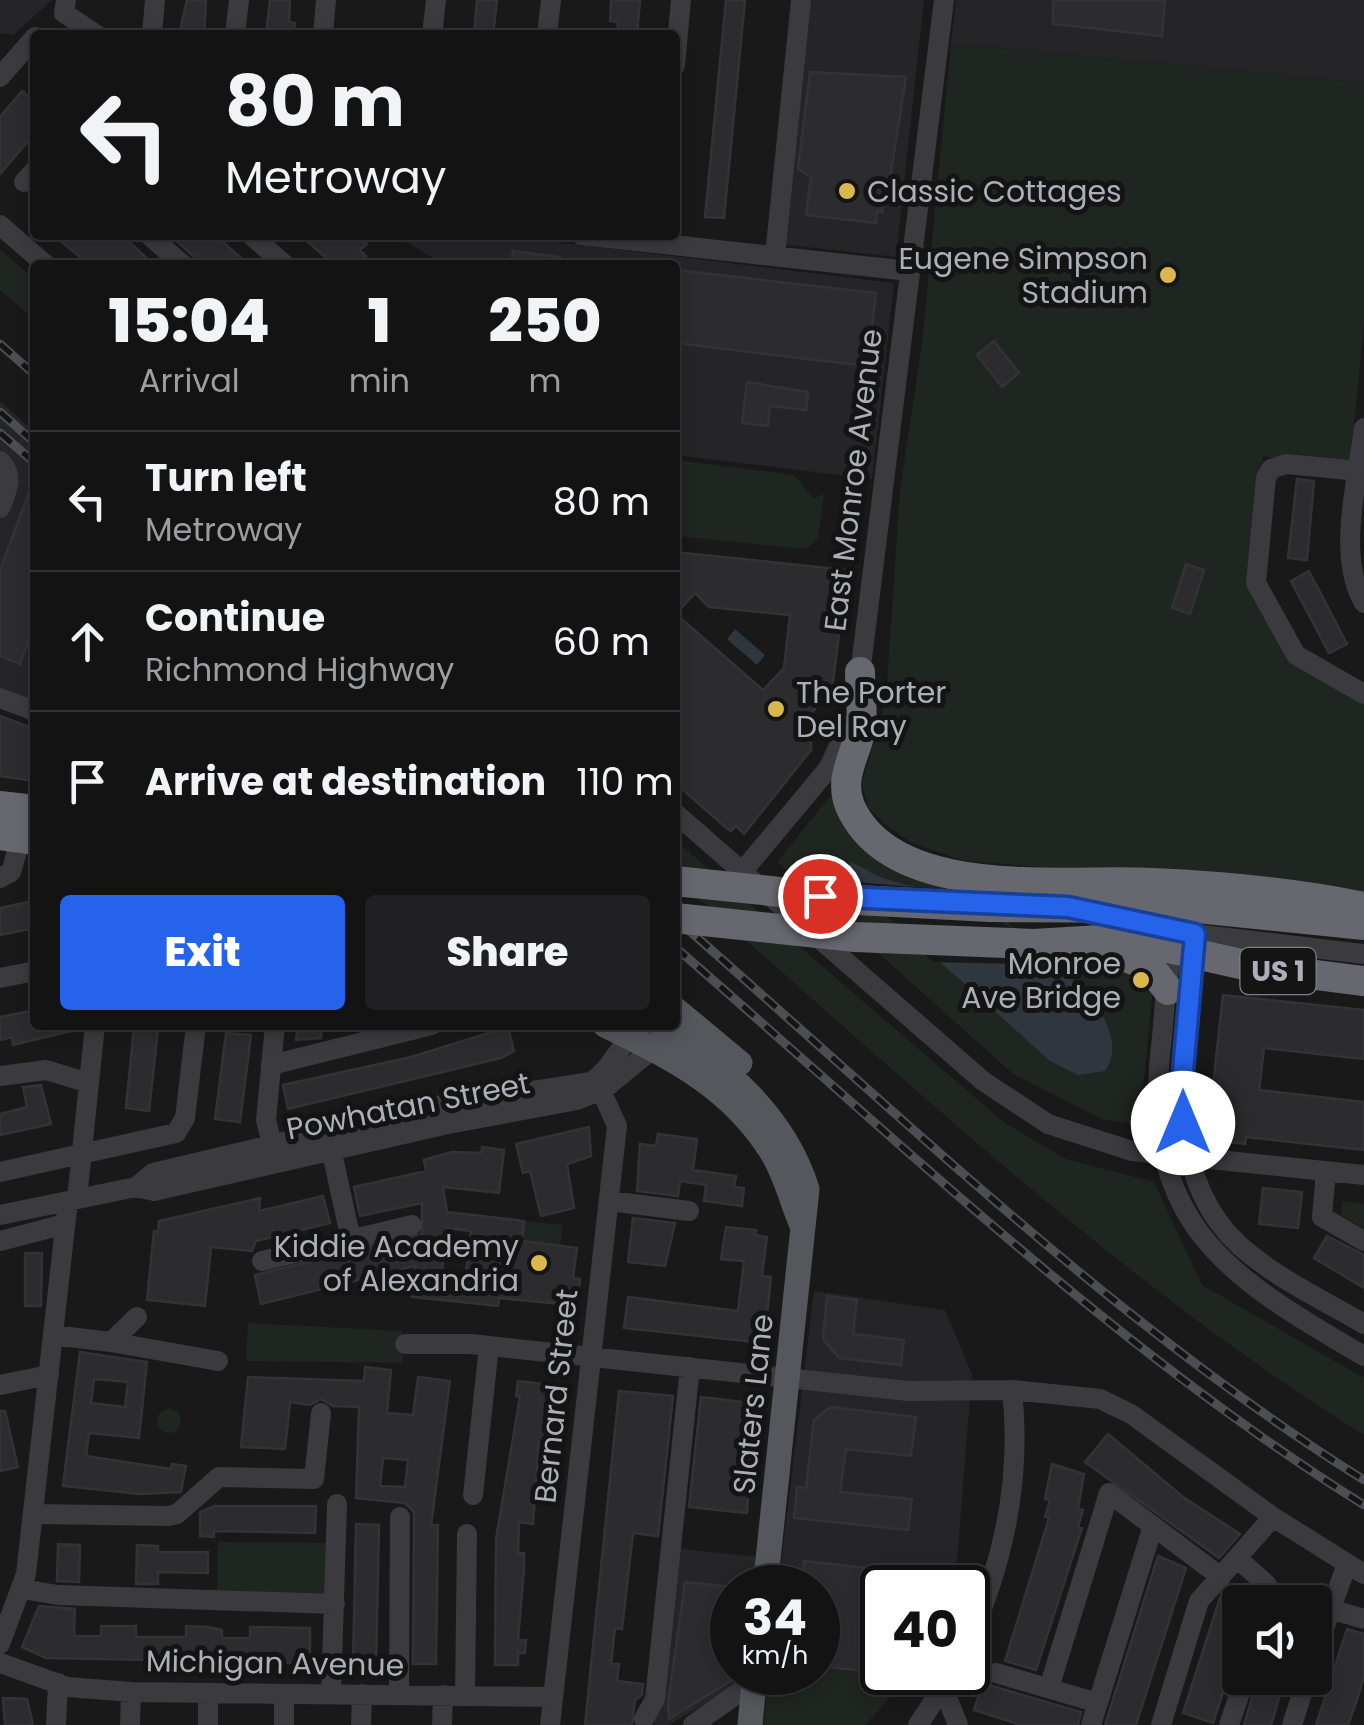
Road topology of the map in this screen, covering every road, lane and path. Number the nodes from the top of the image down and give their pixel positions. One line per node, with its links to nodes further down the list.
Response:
1 (155, 0): 12 (street)
2 (239, 0): 13 (street)
3 (326, 0): 14 (street)
4 (436, 0): 15 (street)
5 (551, 0): 16 (street)
6 (682, 0): 17 (street)
7 (801, 0): 24 (street)
8 (944, 0): 28 (street, East Monroe Avenue)
9 (68, 11): 10 (street); 11 (street)
10 (46, 30)
11 (91, 30)
12 (152, 30)
13 (236, 30)
14 (323, 30)
15 (433, 30)
16 (548, 30)
17 (679, 30)
18 (30, 44): 19 (street)
19 (0, 78)
20 (0, 225): 25 (street)
21 (155, 240): 26 (street)
22 (257, 240): 27 (street)
23 (665, 240): 24 (street)
24 (775, 256): 28 (street)
25 (40, 260)
26 (177, 260)
27 (279, 260)
28 (909, 271): 36 (street, East Monroe Avenue)
29 (1364, 428): 31 (street)
30 (0, 461): 32 (street)
31 (1359, 472): 33 (street); 37 (street)
32 (0, 508)
33 (1359, 512): 34 (street)
34 (1358, 557): 35 (street)
35 (1364, 603)
36 (860, 672): 44 (street, East Monroe Avenue); 47 (highway)
37 (1364, 694)
38 (0, 698): 39 (street)
39 (30, 709)
40 (0, 806): 41 (highway)
41 (30, 809)
42 (680, 818): 44 (street)
43 (19, 837): 45 (street)
44 (742, 872): 71 (street)
45 (0, 878)
46 (680, 882): 50 (highway, US 1, bridge)
47 (1364, 907)
48 (680, 919): 51 (highway, US 1, bridge)
49 (1364, 925): 50 (highway, US 1)
50 (1188, 935): 51 (highway, US 1); 52 (street); 55 (highway, US 1); 56 (street); 72 (street)
51 (1087, 944): 56 (highway)
52 (1364, 954)
53 (30, 972): 54 (street)
54 (0, 978)
55 (1364, 982)
56 (1168, 990): 71 (street)
57 (680, 1013): 68 (main road)
58 (94, 1030): 65 (street)
59 (195, 1030): 69 (street)
60 (276, 1030): 63 (street)
61 (412, 1030): 63 (street)
62 (641, 1030): 66 (street, Powhatan Street); 66 (street); 68 (main road, Slaters Lane); 82 (main road, Slaters Lane)
63 (272, 1065): 70 (street)
64 (0, 1076): 65 (street)
65 (89, 1082): 69 (street)
66 (600, 1084): 67 (street, Powhatan Street); 77 (street, Bernard Street)
67 (330, 1141): 70 (street, Powhatan Street); 84 (street)
68 (790, 1143): 82 (main road, Slaters Lane)
69 (82, 1154): 74 (street); 76 (street)
70 (274, 1154): 76 (street, Powhatan Street)
71 (1166, 1156): 72 (street); 94 (street)
72 (1191, 1158): 73 (street); 88 (street)
73 (1326, 1171): 75 (street); 85 (street)
74 (0, 1172)
75 (1364, 1175)
76 (72, 1200): 79 (street, Powhatan Street); 80 (street)
77 (609, 1201): 78 (street); 93 (street, Bernard Street)
78 (689, 1212)
79 (7, 1213): 83 (street)
80 (66, 1224): 83 (street); 89 (street)
81 (412, 1226): 84 (street)
82 (803, 1228): 98 (main road, Slaters Lane)
83 (9, 1239)
84 (351, 1240): 86 (street)
85 (1364, 1241)
86 (262, 1260)
87 (137, 1318): 90 (street)
88 (1364, 1324)
89 (53, 1335): 90 (street); 97 (street)
90 (111, 1342): 95 (street)
91 (405, 1344): 92 (street)
92 (489, 1346): 93 (street); 102 (street)
93 (590, 1356): 96 (street); 138 (street, Bernard Street)
94 (1364, 1356)
95 (218, 1361)
96 (690, 1367): 98 (street); 140 (street)
97 (48, 1374): 99 (street); 104 (street)
98 (788, 1378): 100 (street); 110 (main road, Slaters Lane)
99 (0, 1385)
100 (1012, 1390): 106 (street); 113 (street)
101 (321, 1414): 104 (street)
102 (473, 1495)
103 (337, 1504): 116 (street)
104 (34, 1514): 115 (street)
105 (400, 1517): 130 (street)
106 (1274, 1517): 109 (street); 111 (street)
107 (1153, 1526): 112 (street); 124 (street); 139 (street)
108 (467, 1534): 131 (street)
109 (1237, 1558): 112 (street); 114 (street)
110 (768, 1565)
111 (1356, 1569): 117 (street)
112 (1220, 1576): 153 (street)
113 (990, 1580)
114 (1267, 1585)
115 (22, 1589): 116 (street); 120 (street)
116 (335, 1604): 128 (street)
117 (1332, 1605)
118 (1332, 1610): 119 (street)
119 (1364, 1619)
120 (0, 1644)
121 (0, 1663): 123 (street, Michigan Avenue)
122 (996, 1672): 124 (street)
123 (58, 1683): 125 (street, Michigan Avenue); 141 (street)
124 (1049, 1688): 139 (street)
125 (131, 1692): 126 (street, Michigan Avenue); 142 (street)
126 (208, 1693): 127 (street, Michigan Avenue); 143 (street)
127 (284, 1694): 128 (street, Michigan Avenue); 144 (street)
128 (331, 1694): 129 (street, Michigan Avenue)
129 (362, 1694): 130 (street, Michigan Avenue); 145 (street)
130 (399, 1694): 131 (street, Michigan Avenue)
131 (454, 1695): 138 (street, Michigan Avenue); 146 (street)
132 (731, 1695): 148 (street)
133 (753, 1695): 149 (main road)
134 (938, 1695): 150 (street)
135 (951, 1695): 151 (street)
136 (1239, 1695): 154 (street)
137 (1302, 1695): 155 (street)
138 (553, 1697): 147 (street, Bernard Street)
139 (1098, 1703): 152 (street)
140 (644, 1719)
141 (56, 1725)
142 (130, 1725)
143 (208, 1725)
144 (284, 1725)
145 (361, 1725)
146 (442, 1725)
147 (550, 1725)
148 (692, 1725)
149 (750, 1725)
150 (918, 1725)
151 (958, 1725)
152 (1092, 1725)
153 (1161, 1725)
154 (1229, 1725)
155 (1292, 1725)

